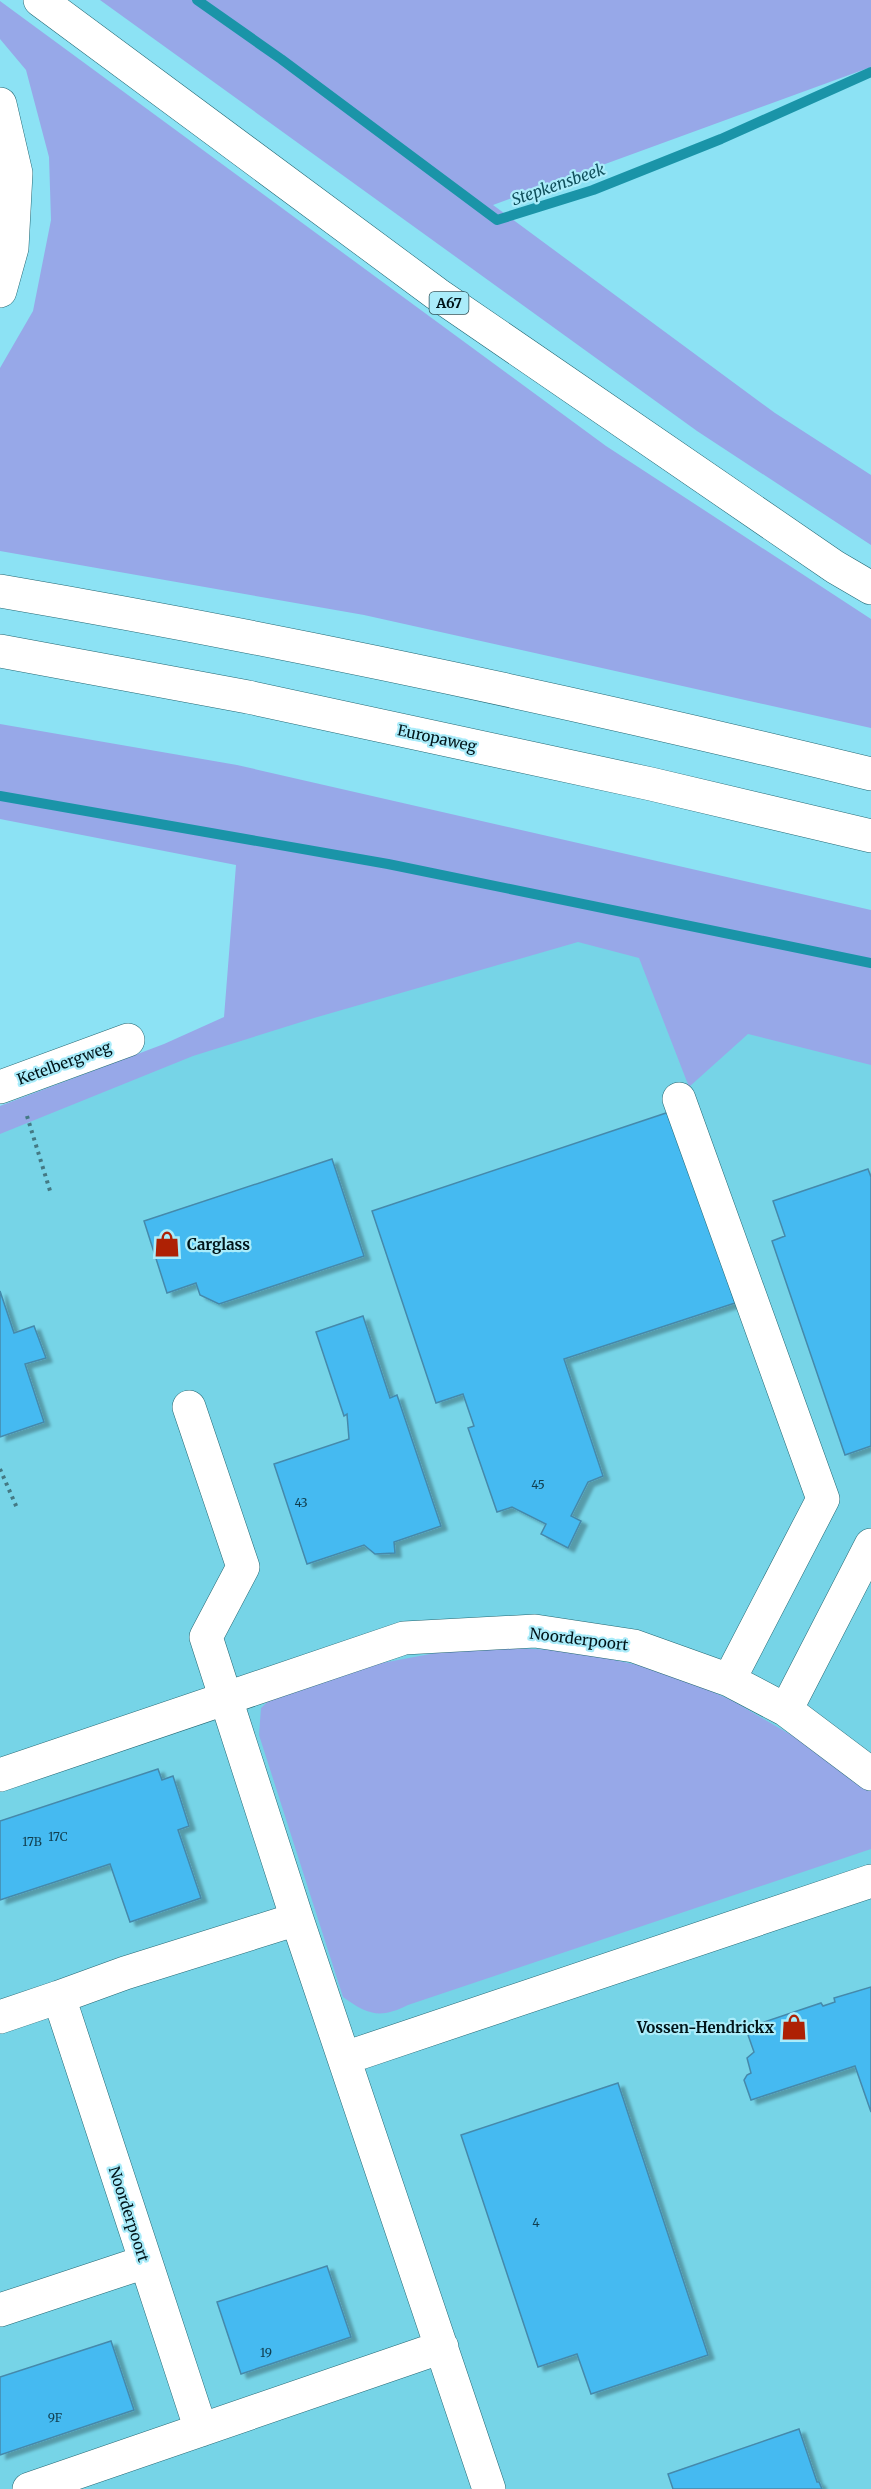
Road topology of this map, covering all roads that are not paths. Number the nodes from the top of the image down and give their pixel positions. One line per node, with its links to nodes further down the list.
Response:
1 (40, 0): 4 (main road, A67)
2 (0, 104): 3 (main road)
3 (0, 291)
4 (871, 588)
5 (0, 591): 7 (main road)
6 (0, 651): 8 (main road, Europaweg)
7 (871, 774)
8 (871, 836)
9 (128, 1040): 10 (main road, Ketelbergweg)
10 (8, 1084)
11 (680, 1099): 14 (main road)
12 (189, 1407): 15 (main road)
13 (871, 1545): 16 (main road)
14 (729, 1680): 15 (main road, Noorderpoort); 16 (main road, Noorderpoort)
15 (226, 1697): 18 (main road, Noorderpoort); 20 (main road)
16 (786, 1710): 17 (main road, Noorderpoort)
17 (871, 1774)
18 (0, 1776)
19 (871, 1881): 23 (main road)
20 (297, 1919): 21 (main road); 23 (main road)
21 (59, 1997): 22 (main road); 24 (main road, Noorderpoort)
22 (0, 2017)
23 (345, 2058): 26 (main road)
24 (145, 2262): 25 (main road); 27 (main road, Noorderpoort)
25 (0, 2310)
26 (442, 2347): 27 (main road); 29 (main road)
27 (201, 2430): 28 (main road)
28 (29, 2489)
29 (489, 2489)

